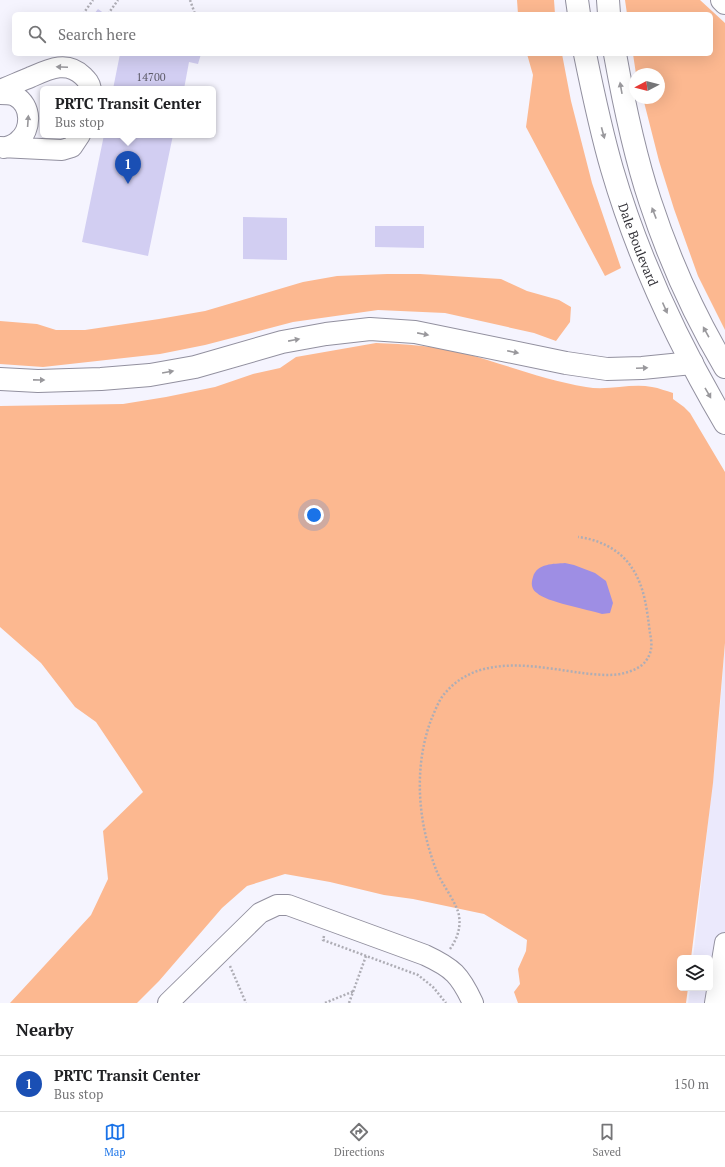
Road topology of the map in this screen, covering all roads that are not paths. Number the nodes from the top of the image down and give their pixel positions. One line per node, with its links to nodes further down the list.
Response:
1 (577, 0): 5 (main road)
2 (608, 0): 6 (main road)
3 (722, 0): 4 (main road)
4 (725, 3)
5 (579, 12)
6 (609, 12)
7 (585, 56): 14 (main road, Dale Boulevard, one-way to 14)
8 (615, 56): 15 (main road, Dale Boulevard, one-way to 8)
9 (90, 86): 10 (lane, one-way to 10)
10 (0, 90)
11 (0, 94): 13 (lane, one-way to 11)
12 (78, 138): 13 (lane)
13 (2, 148)
14 (692, 363): 16 (main road, one-way to 14); 17 (main road, Dale Boulevard, one-way to 17)
15 (725, 366)
16 (0, 379)
17 (725, 423)
18 (725, 943): 21 (lane)
19 (168, 1003): 20 (lane)
20 (473, 1003)
21 (715, 1003)

